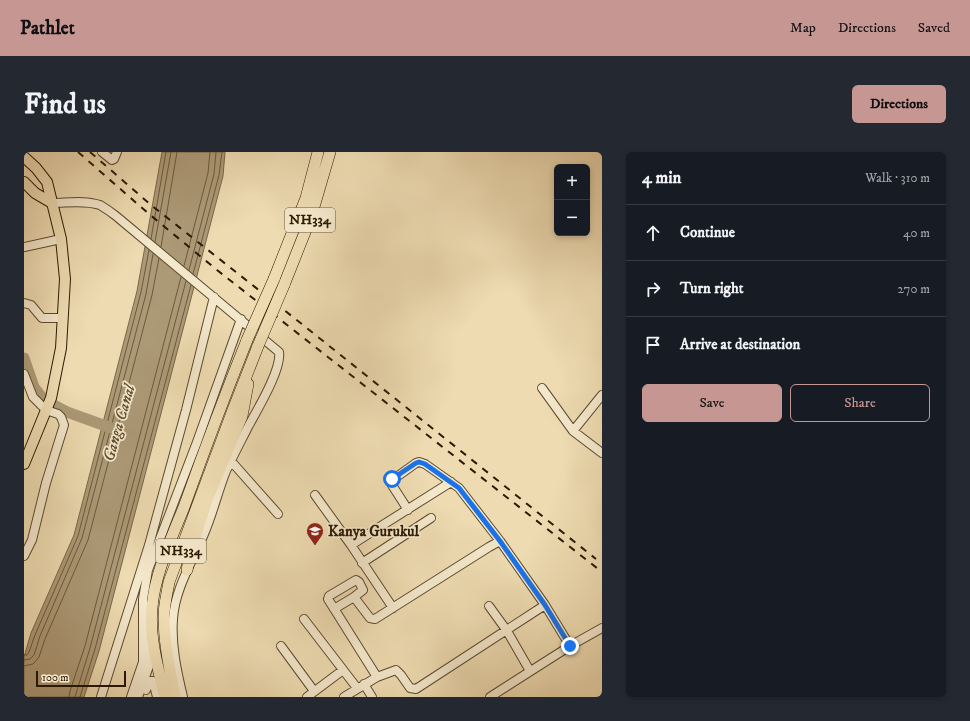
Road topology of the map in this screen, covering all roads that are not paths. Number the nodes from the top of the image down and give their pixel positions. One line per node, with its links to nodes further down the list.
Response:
1 (102, 152): 2 (street)
2 (117, 152)
3 (318, 152): 41 (highway, NH334, bridge)
4 (330, 152): 14 (highway, NH334, bridge)
5 (24, 157): 7 (main road)
6 (24, 182): 7 (main road)
7 (52, 203): 8 (main road); 10 (street)
8 (61, 240): 9 (street); 12 (main road)
9 (24, 247)
10 (211, 295): 13 (street); 52 (street)
11 (24, 303): 12 (street)
12 (63, 318): 20 (main road)
13 (241, 319): 23 (street); 53 (street)
14 (250, 367): 34 (highway); 58 (highway, NH334)
15 (24, 374): 19 (street)
16 (542, 388): 21 (street)
17 (602, 396): 21 (street)
18 (24, 397): 19 (street)
19 (33, 397): 20 (street)
20 (48, 405): 24 (main road); 32 (street)
21 (573, 431): 22 (street)
22 (602, 453)
23 (232, 461): 28 (street); 34 (street)
24 (24, 464)
25 (451, 482): 27 (street); 27 (street); 30 (street)
26 (315, 495): 31 (street)
27 (408, 510): 31 (street)
28 (278, 514)
29 (431, 518): 33 (street)
30 (500, 541): 36 (street); 38 (street)
31 (351, 545): 33 (street)
32 (24, 556)
33 (362, 563): 38 (street)
34 (187, 570): 59 (street)
35 (354, 597): 38 (street); 39 (street); 39 (street)
36 (545, 605): 43 (street); 45 (street)
37 (489, 606): 43 (street)
38 (392, 608)
39 (334, 609): 48 (street)
40 (304, 619): 46 (street)
41 (151, 628): 54 (street); 57 (highway, NH334)
42 (602, 628): 45 (street)
43 (507, 631): 47 (street); 48 (street)
44 (280, 646): 50 (street)
45 (570, 646): 47 (street)
46 (343, 670): 49 (street); 50 (street)
47 (530, 671): 51 (street)
48 (377, 677): 49 (street)
49 (360, 686): 61 (street); 62 (street)
50 (314, 691): 60 (street)
51 (501, 694): 63 (street)
52 (101, 697)
53 (131, 697)
54 (138, 697)
55 (144, 697): 56 (street)
56 (157, 697)
57 (165, 697)
58 (176, 697)
59 (183, 697)
60 (307, 697)
61 (344, 697)
62 (372, 697)
63 (490, 697)

